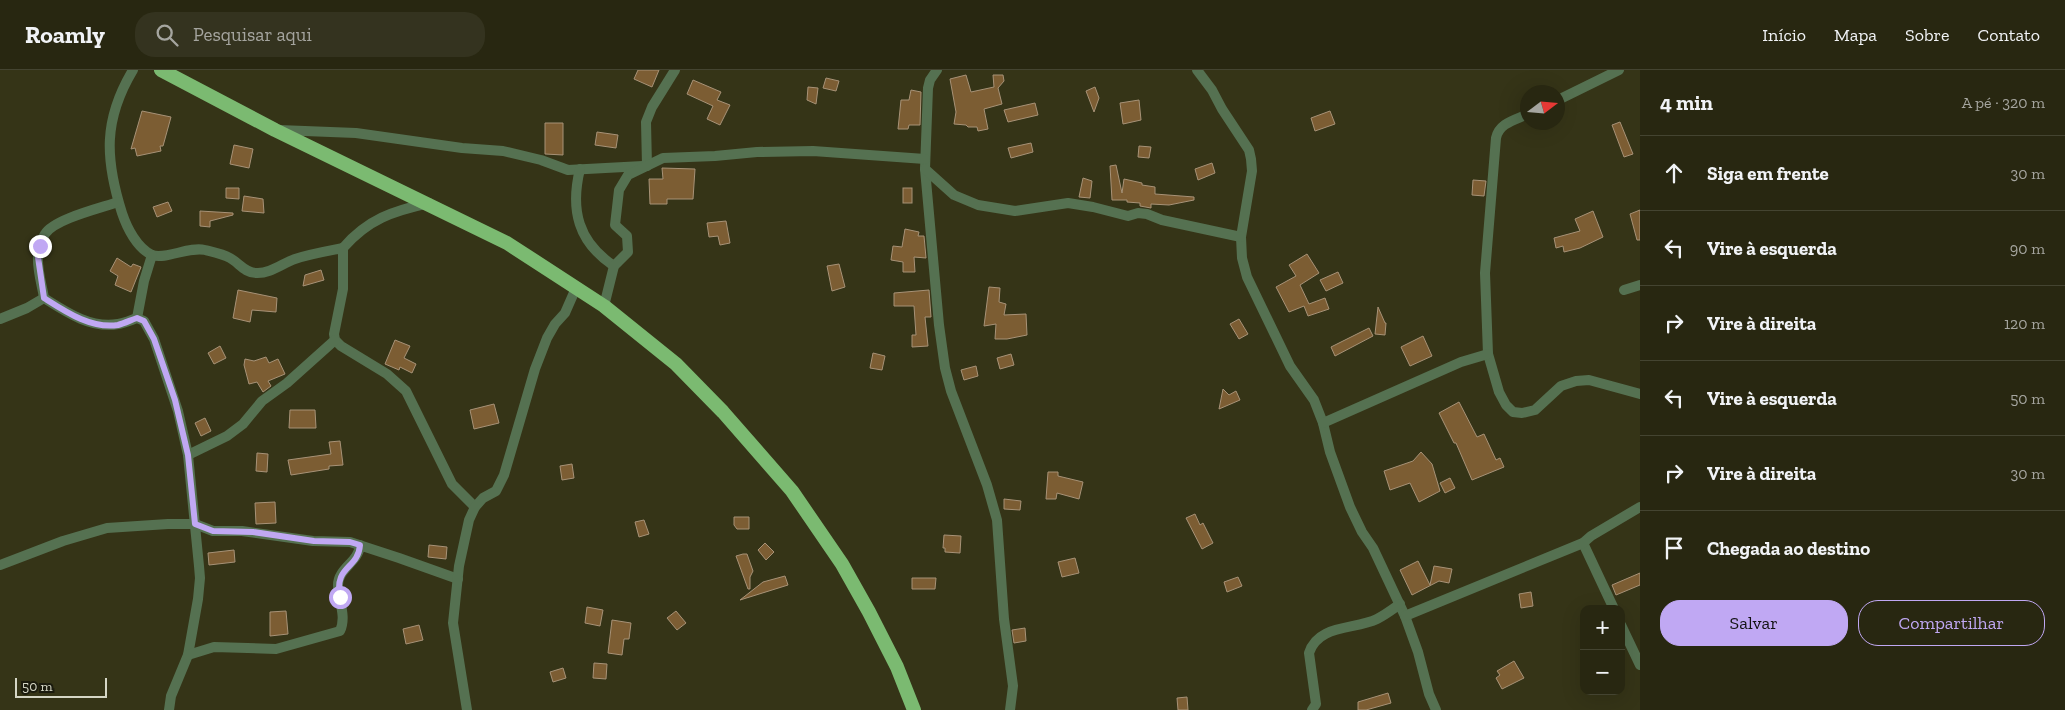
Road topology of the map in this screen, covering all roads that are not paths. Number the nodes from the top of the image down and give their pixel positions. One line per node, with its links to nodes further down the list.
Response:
1 (133, 70): 13 (street)
2 (161, 70): 9 (highway)
3 (675, 70): 11 (street)
4 (937, 70): 10 (street)
5 (1197, 70): 15 (street)
6 (1619, 70): 7 (street)
7 (1565, 97)
8 (1520, 118): 27 (street)
9 (275, 130): 12 (street); 14 (highway)
10 (925, 164): 11 (street); 15 (street); 47 (street)
11 (646, 166): 12 (street); 18 (street)
12 (580, 169): 18 (street)
13 (118, 202): 17 (street); 22 (street)
14 (429, 203): 16 (street); 20 (highway)
15 (1241, 237): 29 (street)
16 (344, 248): 17 (street); 26 (street)
17 (152, 255): 25 (street)
18 (614, 266): 23 (street)
19 (1640, 285): 21 (street)
20 (576, 288): 23 (highway); 31 (street)
21 (1624, 290)
22 (44, 298): 24 (street); 25 (street)
23 (604, 306): 46 (highway)
24 (0, 318)
25 (137, 318): 30 (street)
26 (335, 340): 30 (street); 31 (street)
27 (1488, 354): 28 (street); 29 (street)
28 (1640, 394)
29 (1323, 423): 38 (street)
30 (188, 455): 33 (street)
31 (475, 507): 37 (street)
32 (1640, 507): 34 (street)
33 (195, 524): 35 (street); 36 (street); 42 (street)
34 (1582, 543): 39 (street); 40 (street)
35 (360, 545): 37 (street); 42 (street)
36 (0, 566)
37 (458, 579): 45 (street)
38 (1400, 604): 40 (street); 48 (street)
39 (1612, 605)
40 (1406, 616): 49 (street)
41 (1625, 633): 43 (street)
42 (188, 655): 44 (street)
43 (1640, 664)
44 (170, 710)
45 (467, 710)
46 (914, 710)
47 (1010, 710)
48 (1312, 710)
49 (1436, 710)

